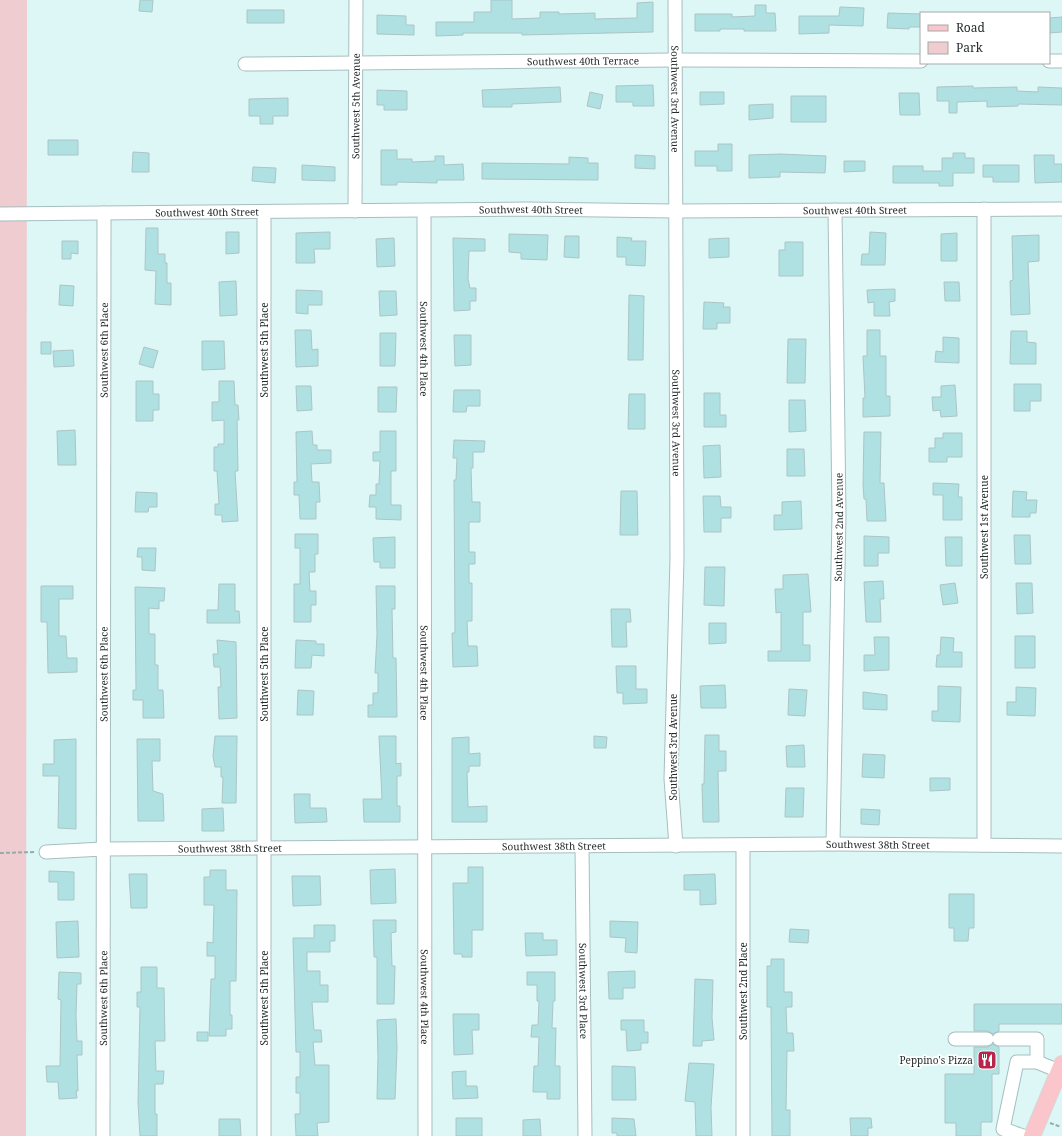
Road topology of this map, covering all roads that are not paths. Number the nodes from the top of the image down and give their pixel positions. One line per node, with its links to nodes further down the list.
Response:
1 (356, 0): 7 (street, Southwest 5th Avenue)
2 (675, 0): 3 (street, Southwest 3rd Avenue)
3 (675, 60): 4 (street, Southwest 40th Terrace); 7 (street, Southwest 40th Terrace); 14 (street, Southwest 3rd Avenue)
4 (920, 61)
5 (1050, 61): 6 (street)
6 (1062, 61)
7 (357, 62): 8 (street, Southwest 40th Terrace); 12 (street, Southwest 5th Avenue)
8 (246, 64)
9 (984, 209): 10 (street, Southwest 40th Street); 11 (street, Southwest 40th Street); 19 (street, Southwest 1st Avenue)
10 (1062, 209)
11 (835, 210): 14 (street, Southwest 40th Street); 18 (street, Southwest 2nd Avenue)
12 (355, 211): 13 (street, Southwest 40th Street); 15 (street, Southwest 40th Street)
13 (424, 211): 14 (street, Southwest 40th Street); 24 (street, Southwest 4th Place)
14 (674, 211): 21 (street, Southwest 3rd Avenue)
15 (264, 212): 16 (street, Southwest 40th Street); 25 (street, Southwest 5th Place)
16 (104, 213): 17 (street, Southwest 40th Street); 26 (street, Southwest 6th Place)
17 (0, 214)
18 (833, 844): 19 (street, Southwest 38th Street); 22 (street, Southwest 38th Street)
19 (984, 845): 23 (street, Southwest 38th Street)
20 (582, 846): 21 (street, Southwest 38th Street); 24 (street, Southwest 38th Street); 37 (street, Southwest 3rd Place)
21 (676, 846): 22 (street, Southwest 38th Street)
22 (743, 846): 38 (street, Southwest 2nd Place)
23 (1062, 846)
24 (424, 847): 25 (street, Southwest 38th Street); 36 (street, Southwest 4th Place)
25 (264, 848): 26 (street, Southwest 38th Street); 35 (street, Southwest 5th Place)
26 (103, 850): 27 (street, Southwest 38th Street); 34 (street, Southwest 6th Place)
27 (46, 852)
28 (955, 1039): 29 (street)
29 (1017, 1039): 30 (street); 31 (street)
30 (1018, 1062): 31 (street); 33 (street)
31 (1037, 1062): 32 (street)
32 (1060, 1067): 40 (main road)
33 (1002, 1132): 39 (street)
34 (103, 1136)
35 (264, 1136)
36 (424, 1136)
37 (585, 1136)
38 (742, 1136)
39 (1023, 1136)
40 (1032, 1136)

